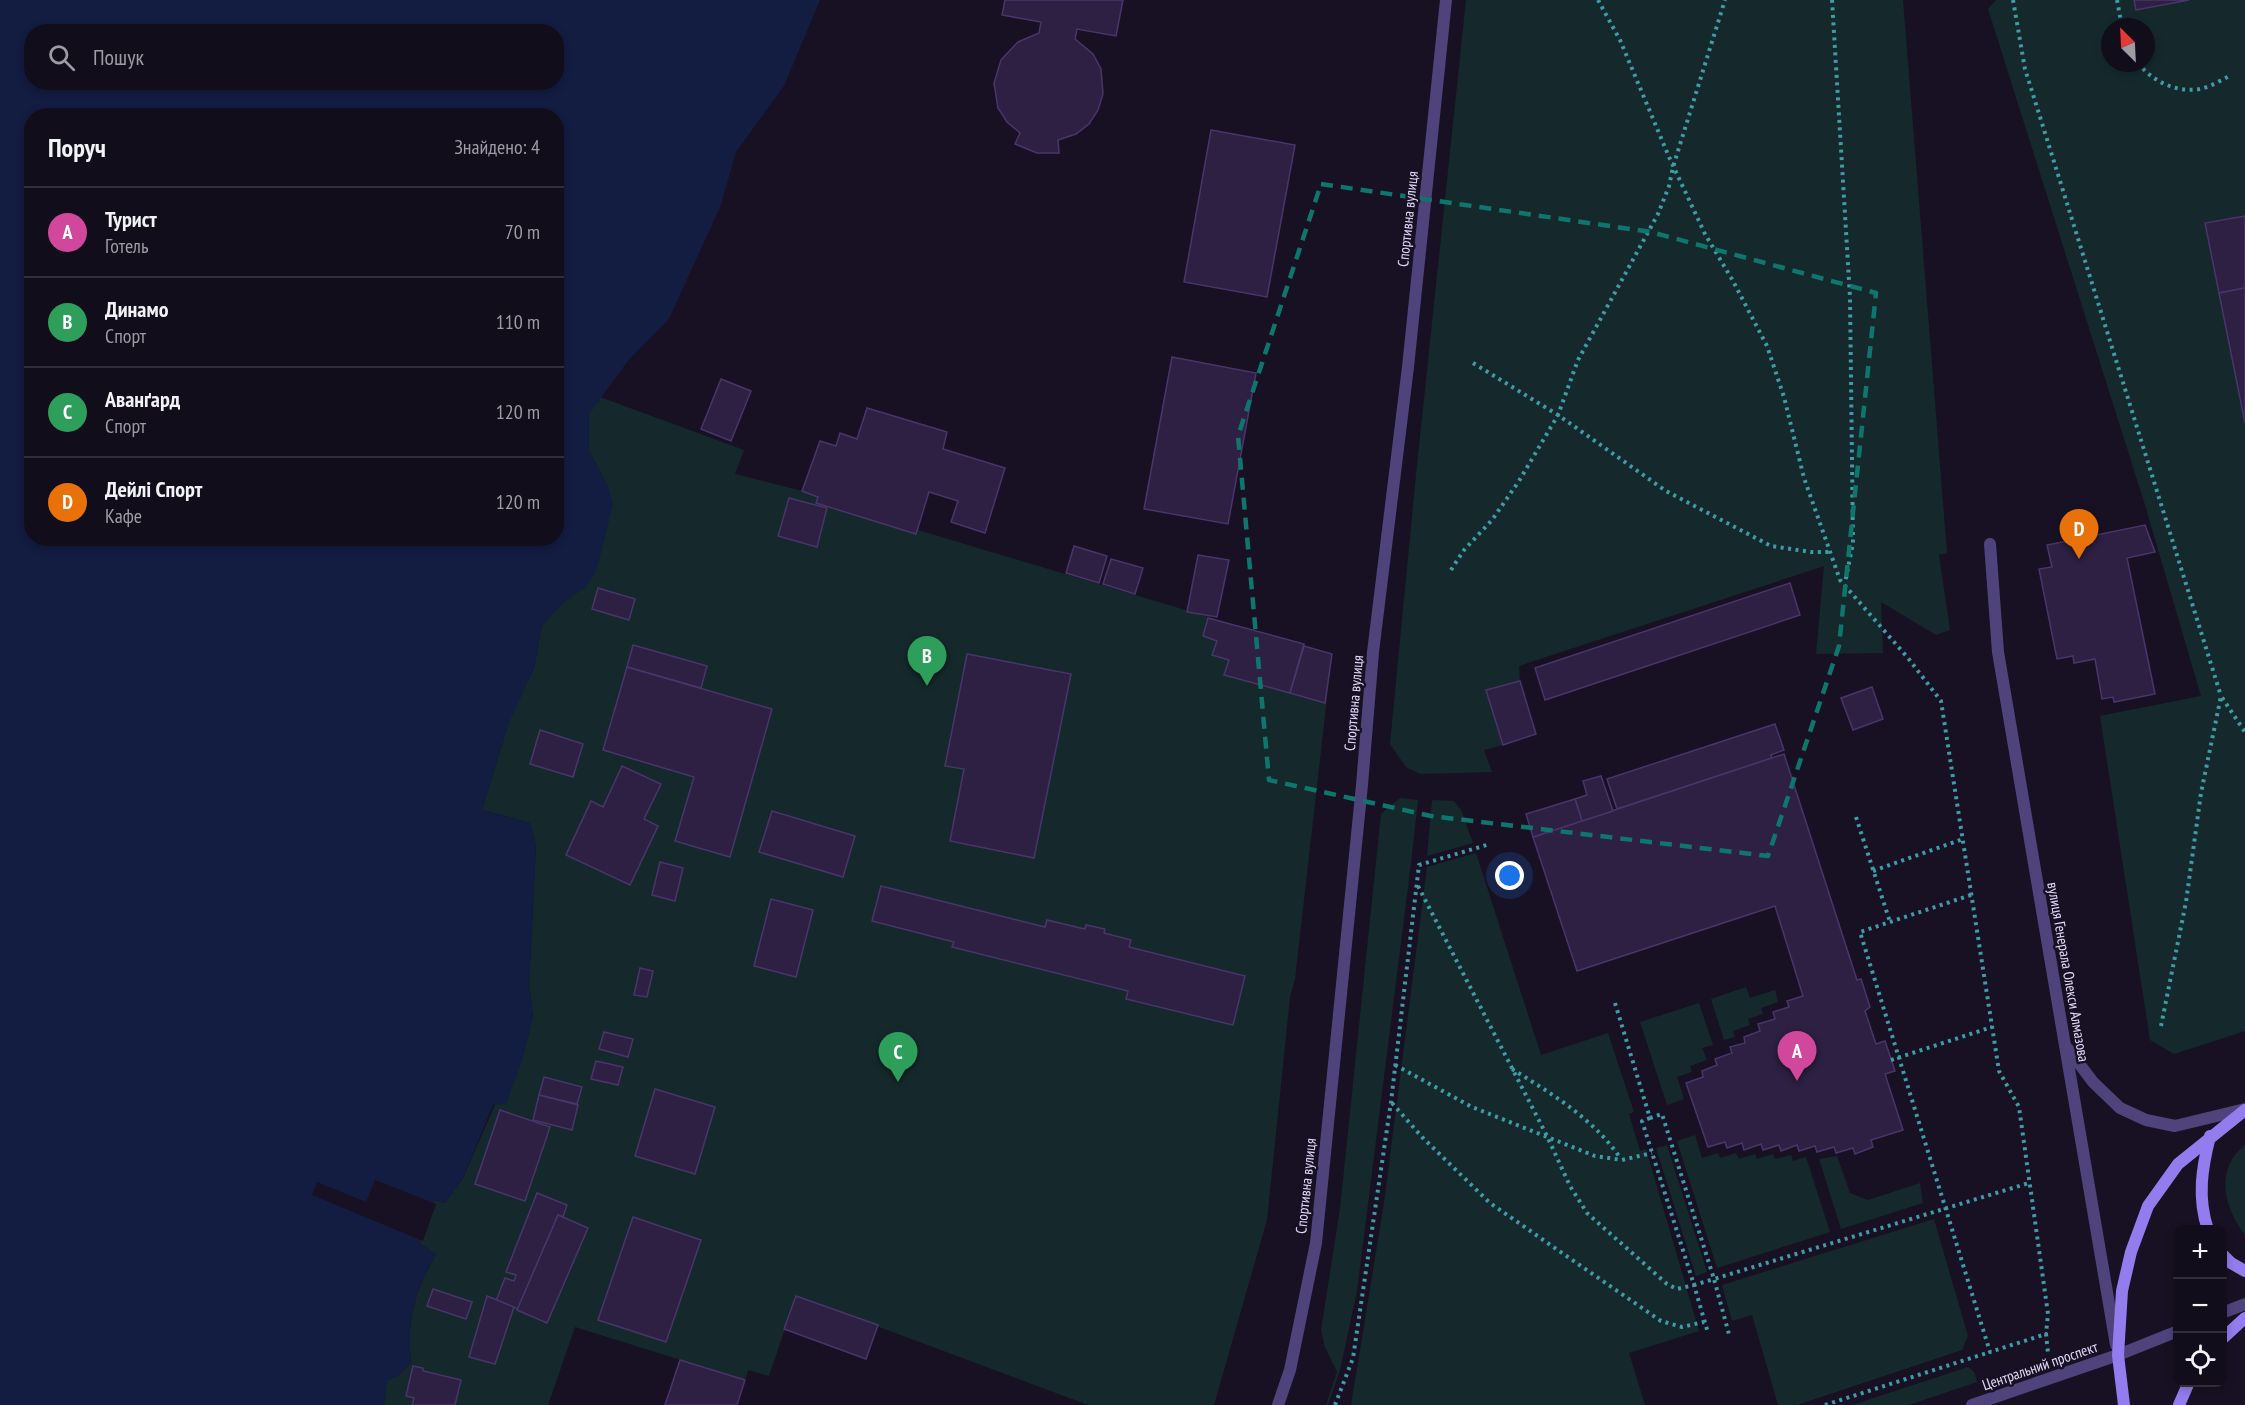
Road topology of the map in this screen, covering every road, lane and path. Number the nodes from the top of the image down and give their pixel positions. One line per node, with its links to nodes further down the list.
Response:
1 (1446, 0): 61 (street, Спортивна вулиця)
2 (1598, 0): 10 (path)
3 (1725, 0): 10 (path)
4 (1833, 0): 16 (path)
5 (2013, 0): 17 (path)
6 (2117, 0): 7 (path)
7 (2120, 18)
8 (2145, 72): 9 (path)
9 (2230, 76)
10 (1673, 167): 12 (path); 14 (path)
11 (1473, 363): 12 (path)
12 (1558, 415): 14 (path); 15 (path)
13 (1990, 544): 29 (street, вулиця Генерала Олекси Алмазова)
14 (1831, 552): 16 (path)
15 (1452, 570)
16 (1845, 584): 20 (path)
17 (2221, 696): 18 (path); 27 (path)
18 (2245, 732)
19 (1856, 818): 22 (path)
20 (1963, 839): 22 (path); 24 (path)
21 (1490, 844): 23 (path)
22 (1873, 871): 25 (path)
23 (1417, 884): 32 (path); 33 (path)
24 (1971, 895): 25 (path); 28 (path)
25 (1890, 922): 30 (path)
26 (1615, 1003): 36 (path)
27 (2162, 1026)
28 (1992, 1027): 30 (path); 41 (path)
29 (2065, 1046): 35 (street); 58 (street, вулиця Генерала Олекси Алмазова)
30 (1899, 1057): 31 (path); 42 (path)
31 (1891, 1060)
32 (1395, 1065): 34 (path); 37 (path)
33 (1512, 1068): 37 (path); 40 (path)
34 (1391, 1102): 51 (path); 62 (path)
35 (2245, 1109): 38 (main road, Центральний проспект)
36 (1650, 1118): 39 (path); 46 (path)
37 (1547, 1136): 40 (path); 47 (path)
38 (2210, 1136): 43 (main road); 58 (main road, Центральний проспект)
39 (1652, 1153): 40 (path); 47 (path)
40 (1622, 1160)
41 (2029, 1182): 42 (path); 54 (path)
42 (1945, 1207): 46 (path); 57 (path)
43 (2206, 1225)
44 (2227, 1259): 45 (main road)
45 (2245, 1271)
46 (1714, 1279): 47 (path); 56 (path)
47 (1694, 1285): 51 (path)
48 (2245, 1304): 49 (street)
49 (2227, 1311)
50 (2245, 1318): 55 (main road)
51 (1704, 1322): 53 (path)
52 (2173, 1333): 58 (street, Центральний проспект)
53 (1708, 1334)
54 (2046, 1334): 57 (path); 59 (path)
55 (2227, 1335)
56 (1730, 1338)
57 (1990, 1352): 63 (path)
58 (2118, 1355): 64 (street, Центральний проспект); 65 (main road, вулиця Генерала Олекси Алмазова)
59 (2049, 1357)
60 (2187, 1387): 66 (main road)
61 (1278, 1405)
62 (1335, 1405)
63 (1825, 1405)
64 (1972, 1405)
65 (2124, 1405)
66 (2179, 1405)

